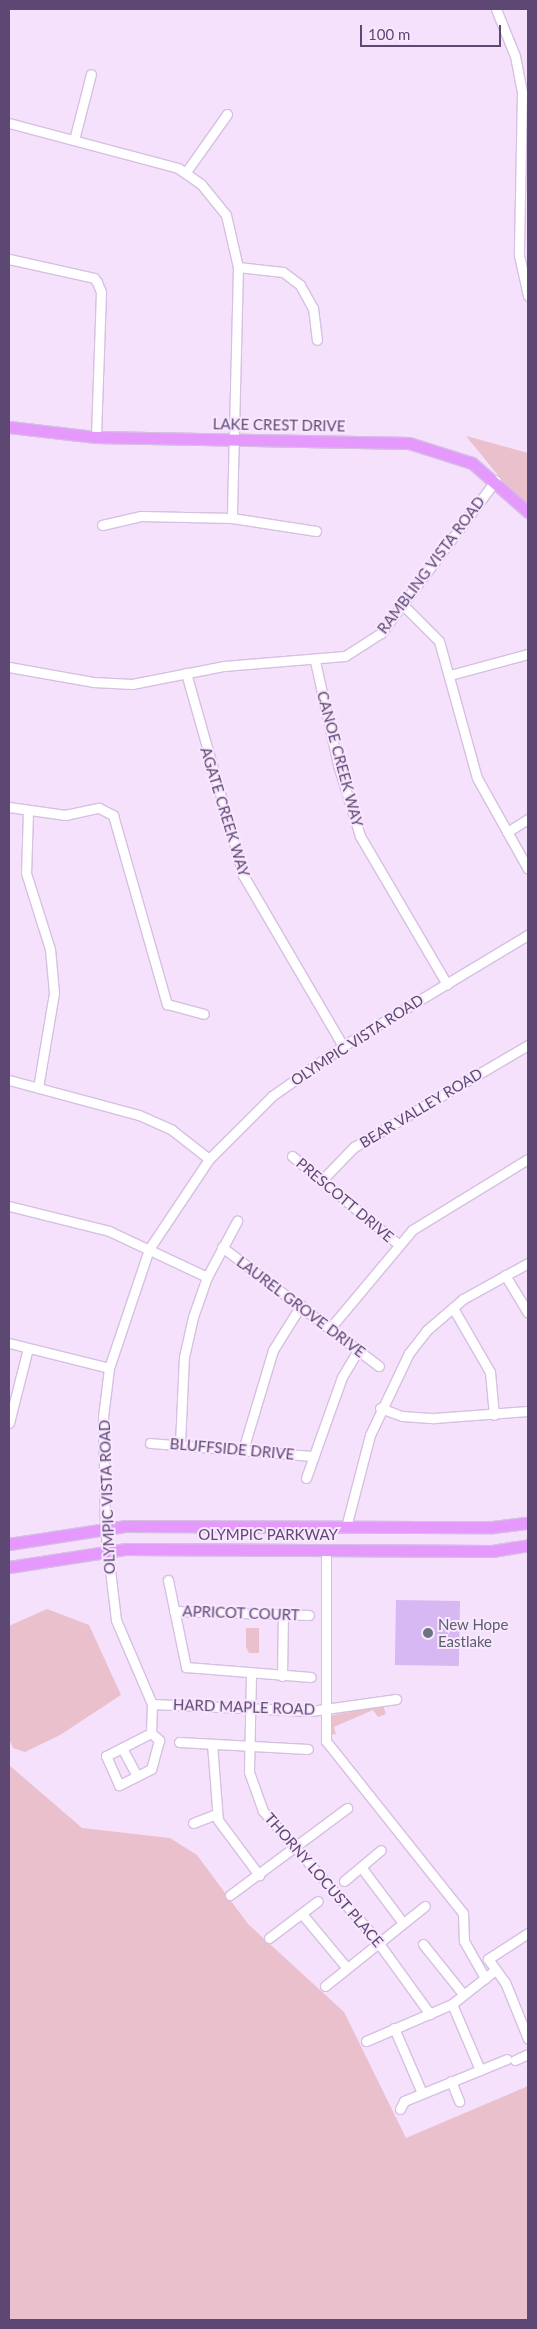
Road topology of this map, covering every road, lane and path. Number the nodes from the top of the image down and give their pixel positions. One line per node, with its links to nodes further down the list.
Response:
1 (496, 9): 9 (street)
2 (91, 74): 5 (street)
3 (227, 114): 6 (street)
4 (9, 123): 5 (street)
5 (74, 140): 6 (street)
6 (186, 172): 8 (street)
7 (9, 259): 12 (street)
8 (238, 267): 10 (street); 13 (street)
9 (528, 296)
10 (317, 340)
11 (9, 427): 12 (main road, LAKE CREST DRIVE)
12 (96, 437): 13 (main road, LAKE CREST DRIVE)
13 (234, 439): 14 (main road, LAKE CREST DRIVE); 16 (street)
14 (496, 480): 15 (main road, LAKE CREST DRIVE); 19 (street, RAMBLING VISTA ROAD)
15 (528, 512)
16 (232, 518): 17 (street); 18 (street)
17 (102, 524)
18 (316, 531)
19 (403, 605): 21 (street, RAMBLING VISTA ROAD); 24 (street)
20 (528, 654): 24 (street)
21 (315, 661): 23 (street, RAMBLING VISTA ROAD); 31 (street, CANOE CREEK WAY)
22 (9, 667): 23 (street, RAMBLING VISTA ROAD)
23 (186, 673): 34 (street, AGATE CREEK WAY)
24 (450, 675): 28 (street)
25 (9, 807): 26 (street)
26 (28, 811): 32 (street); 36 (street)
27 (528, 819): 28 (street)
28 (506, 832): 29 (street)
29 (528, 869)
30 (528, 935): 31 (street, OLYMPIC VISTA ROAD)
31 (447, 984): 34 (street, OLYMPIC VISTA ROAD)
32 (204, 1014)
33 (528, 1045): 40 (street, BEAR VALLEY ROAD)
34 (343, 1046): 38 (street, OLYMPIC VISTA ROAD)
35 (9, 1080): 36 (street)
36 (38, 1088): 38 (street)
37 (292, 1156): 40 (street, PRESCOTT DRIVE)
38 (209, 1159): 45 (street, OLYMPIC VISTA ROAD)
39 (528, 1159): 43 (street)
40 (322, 1181): 43 (street, PRESCOTT DRIVE)
41 (9, 1206): 45 (street)
42 (237, 1221): 44 (street)
43 (398, 1244): 52 (street)
44 (222, 1247): 48 (street); 49 (street, LAUREL GROVE DRIVE)
45 (149, 1249): 48 (street); 57 (street, OLYMPIC VISTA ROAD)
46 (528, 1263): 47 (street)
47 (505, 1275): 50 (street); 51 (street)
48 (207, 1277): 63 (street)
49 (301, 1305): 52 (street, LAUREL GROVE DRIVE); 64 (street)
50 (453, 1308): 58 (street); 60 (street)
51 (528, 1313)
52 (331, 1327): 55 (street, LAUREL GROVE DRIVE)
53 (9, 1343): 54 (street)
54 (28, 1348): 57 (street); 61 (street)
55 (358, 1350): 56 (street, LAUREL GROVE DRIVE); 65 (street)
56 (379, 1366)
57 (109, 1368): 69 (street, OLYMPIC VISTA ROAD)
58 (380, 1408): 60 (street); 68 (street)
59 (528, 1412): 60 (street)
60 (494, 1415)
61 (9, 1423)
62 (150, 1443): 63 (street, BLUFFSIDE DRIVE)
63 (180, 1444): 64 (street, BLUFFSIDE DRIVE)
64 (243, 1450): 65 (street, BLUFFSIDE DRIVE)
65 (313, 1456): 66 (street)
66 (306, 1478)
67 (528, 1523): 68 (main road, OLYMPIC PARKWAY)
68 (346, 1527): 69 (main road, OLYMPIC PARKWAY)
69 (105, 1528): 70 (main road, OLYMPIC PARKWAY); 72 (street, OLYMPIC VISTA ROAD)
70 (9, 1544)
71 (528, 1545): 73 (main road, OLYMPIC PARKWAY)
72 (107, 1550): 73 (main road, OLYMPIC PARKWAY); 74 (main road, OLYMPIC PARKWAY); 83 (street, OLYMPIC VISTA ROAD)
73 (326, 1550): 85 (street)
74 (9, 1568)
75 (168, 1580): 76 (street)
76 (174, 1611): 77 (street, APRICOT COURT); 79 (street)
77 (282, 1615): 78 (street, APRICOT COURT); 80 (street)
78 (309, 1615)
79 (251, 1675): 80 (street); 84 (street, THORNY LOCUST PLACE)
80 (282, 1676): 81 (street)
81 (311, 1677)
82 (396, 1699): 85 (street, HARD MAPLE ROAD)
83 (152, 1704): 84 (street, HARD MAPLE ROAD); 86 (street)
84 (251, 1709): 85 (street, HARD MAPLE ROAD); 89 (street, THORNY LOCUST PLACE)
85 (324, 1709): 112 (street)
86 (151, 1733): 90 (street); 92 (street)
87 (179, 1742): 88 (street)
88 (212, 1744): 89 (street); 94 (street)
89 (249, 1746): 91 (street); 96 (street, THORNY LOCUST PLACE)
90 (122, 1748): 92 (street); 92 (street)
91 (308, 1748)
92 (137, 1776)
93 (347, 1808): 96 (street)
94 (216, 1814): 95 (street); 99 (street)
95 (193, 1823)
96 (294, 1848): 99 (street); 109 (street, THORNY LOCUST PLACE)
97 (381, 1850): 98 (street)
98 (361, 1867): 100 (street); 105 (street)
99 (259, 1875): 101 (street)
100 (344, 1881)
101 (230, 1895)
102 (318, 1901): 104 (street)
103 (425, 1906): 105 (street)
104 (302, 1914): 107 (street); 110 (street)
105 (403, 1923): 109 (street)
106 (528, 1933): 111 (street)
107 (269, 1938)
108 (423, 1944): 114 (street)
109 (375, 1945): 110 (street); 116 (street, THORNY LOCUST PLACE)
110 (347, 1968): 113 (street)
111 (495, 1970): 112 (street); 118 (street)
112 (485, 1978): 114 (street)
113 (325, 1986)
114 (463, 1994): 115 (street)
115 (452, 2004): 116 (street); 121 (street)
116 (430, 2014): 117 (street)
117 (394, 2028): 119 (street); 123 (street)
118 (528, 2039)
119 (366, 2041)
120 (528, 2054): 121 (street)
121 (480, 2070): 122 (street)
122 (450, 2081): 123 (street); 124 (street)
123 (422, 2093): 125 (street)
124 (458, 2101)
125 (400, 2109)

